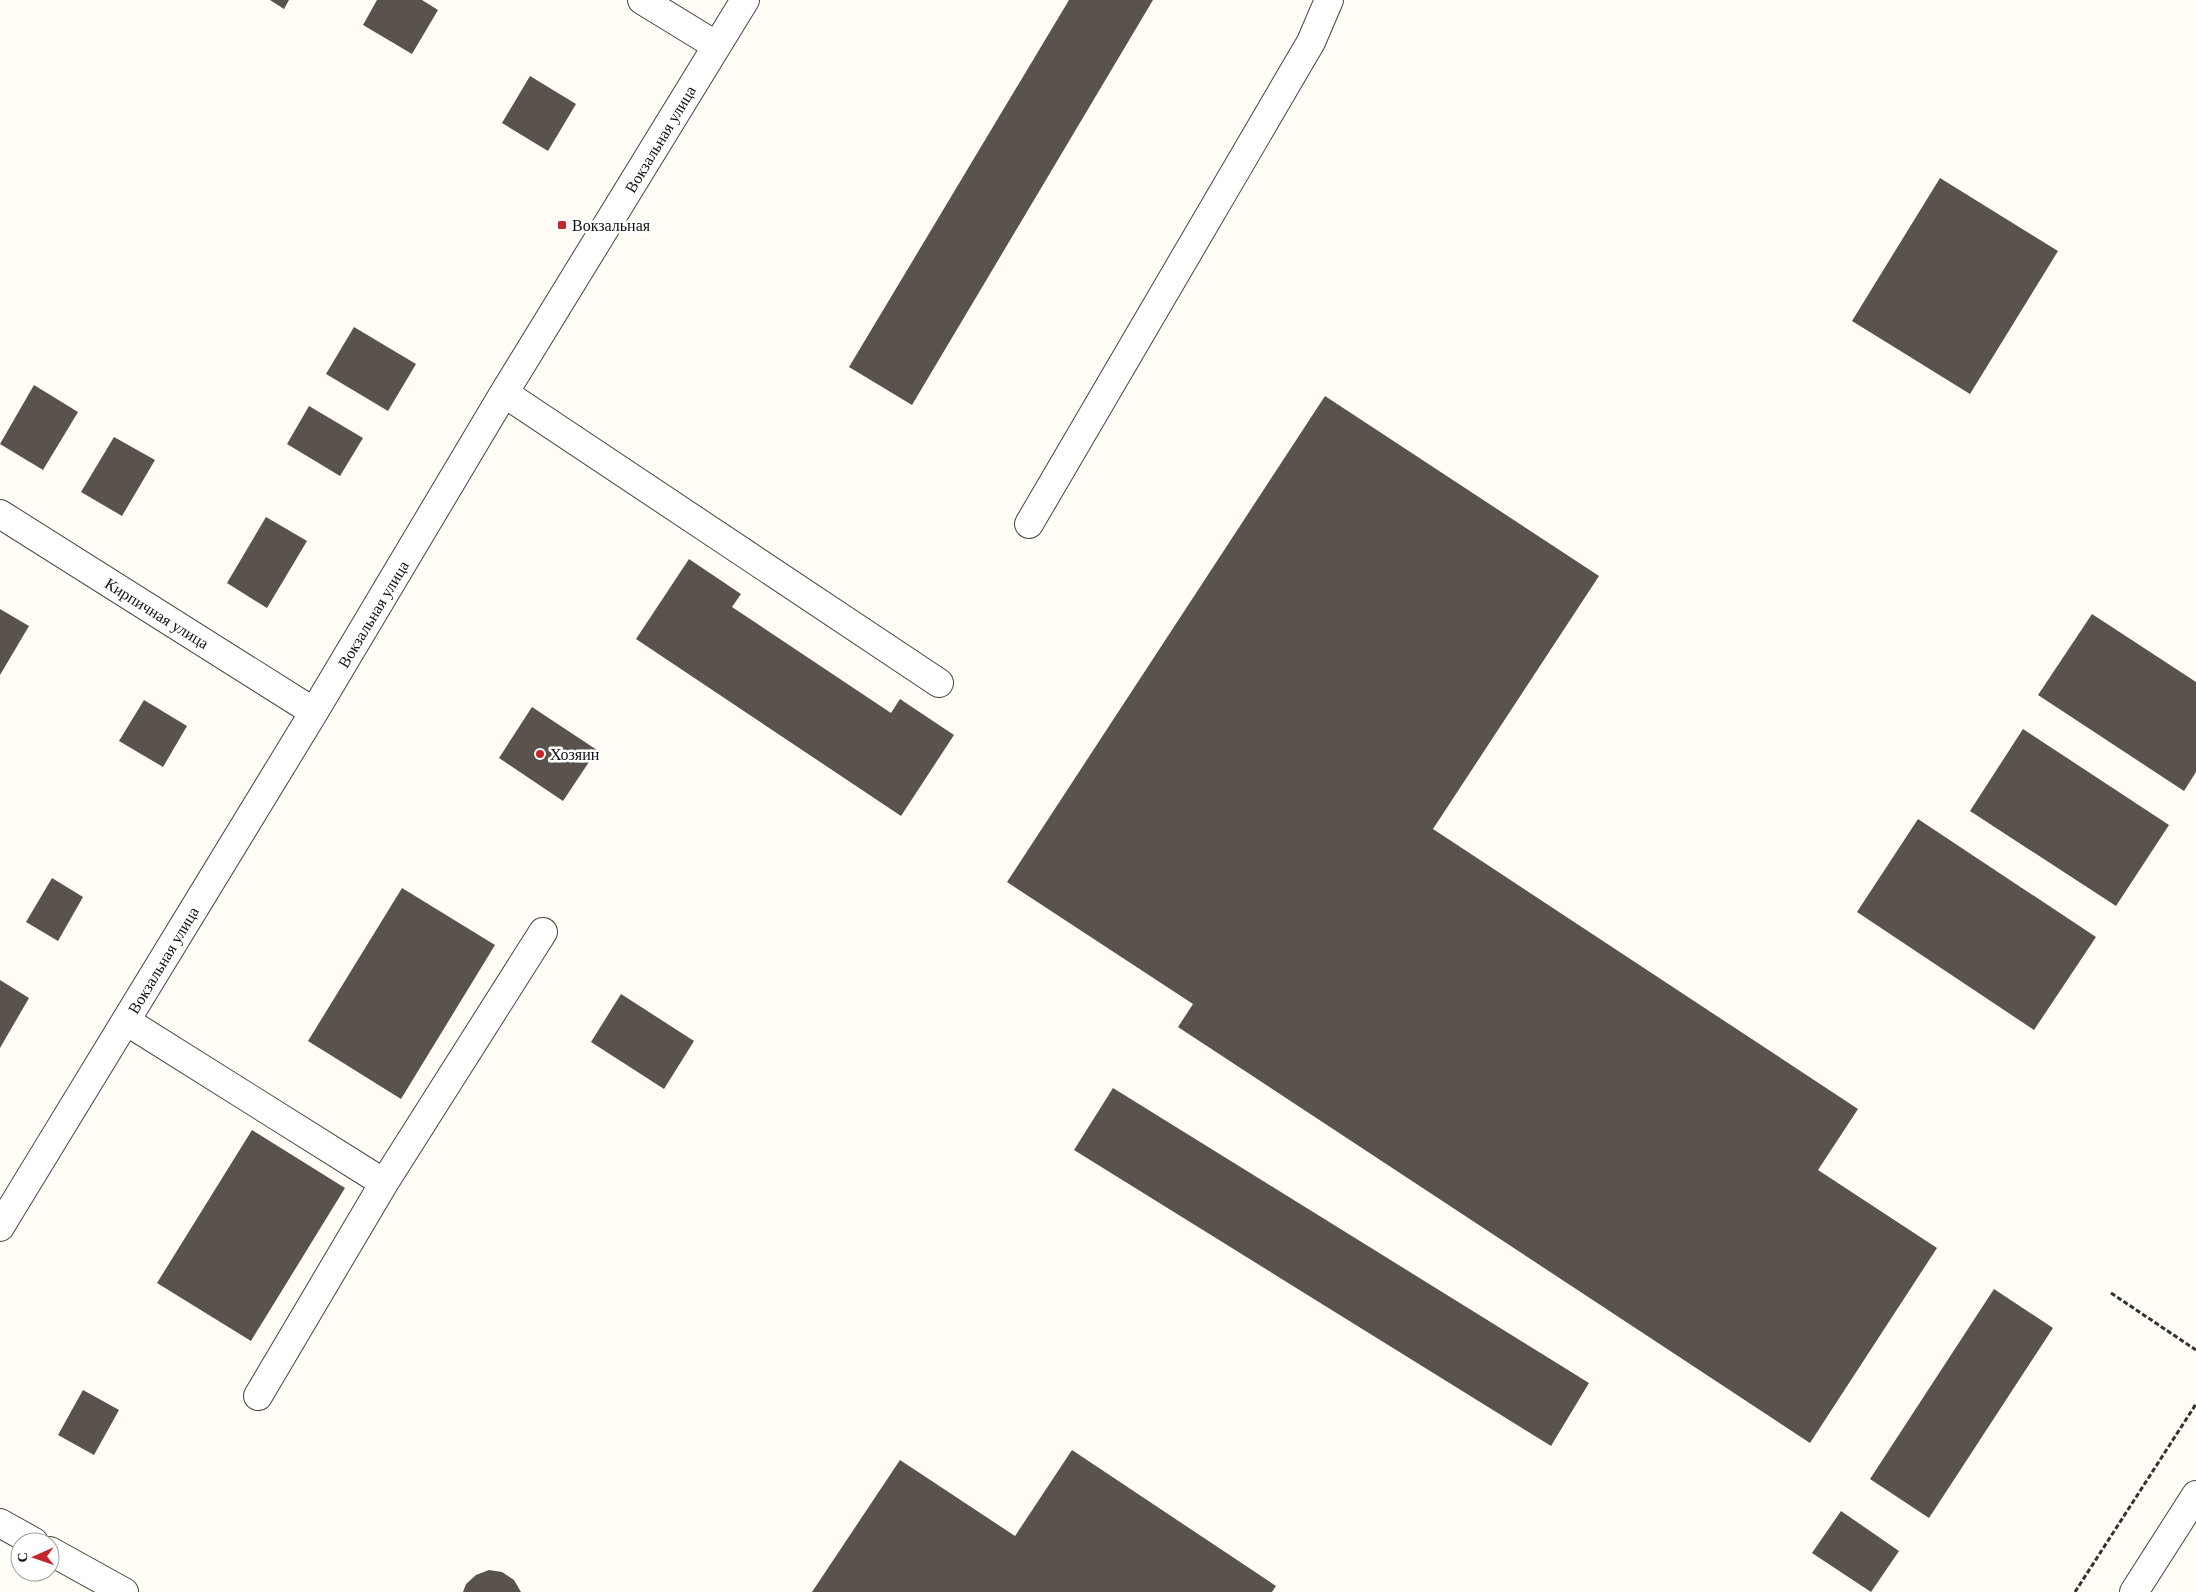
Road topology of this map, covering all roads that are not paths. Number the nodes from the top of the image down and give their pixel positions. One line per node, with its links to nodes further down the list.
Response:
1 (642, 0): 4 (street)
2 (746, 0): 4 (street, Вокзальная улица)
3 (1329, 0): 7 (street)
4 (717, 46): 5 (street, Вокзальная улица)
5 (504, 393): 8 (street); 9 (street, Вокзальная улица)
6 (0, 514): 9 (street, Кирпичная улица)
7 (1029, 524)
8 (939, 683)
9 (314, 712): 11 (street, Вокзальная улица)
10 (543, 932): 12 (street)
11 (126, 1021): 12 (street); 13 (street, Вокзальная улица)
12 (384, 1183): 14 (street)
13 (0, 1227)
14 (258, 1396)
15 (2196, 1495): 20 (street)
16 (0, 1523): 17 (street)
17 (16, 1532)
18 (60, 1557): 19 (street)
19 (124, 1592)
20 (2134, 1592)

